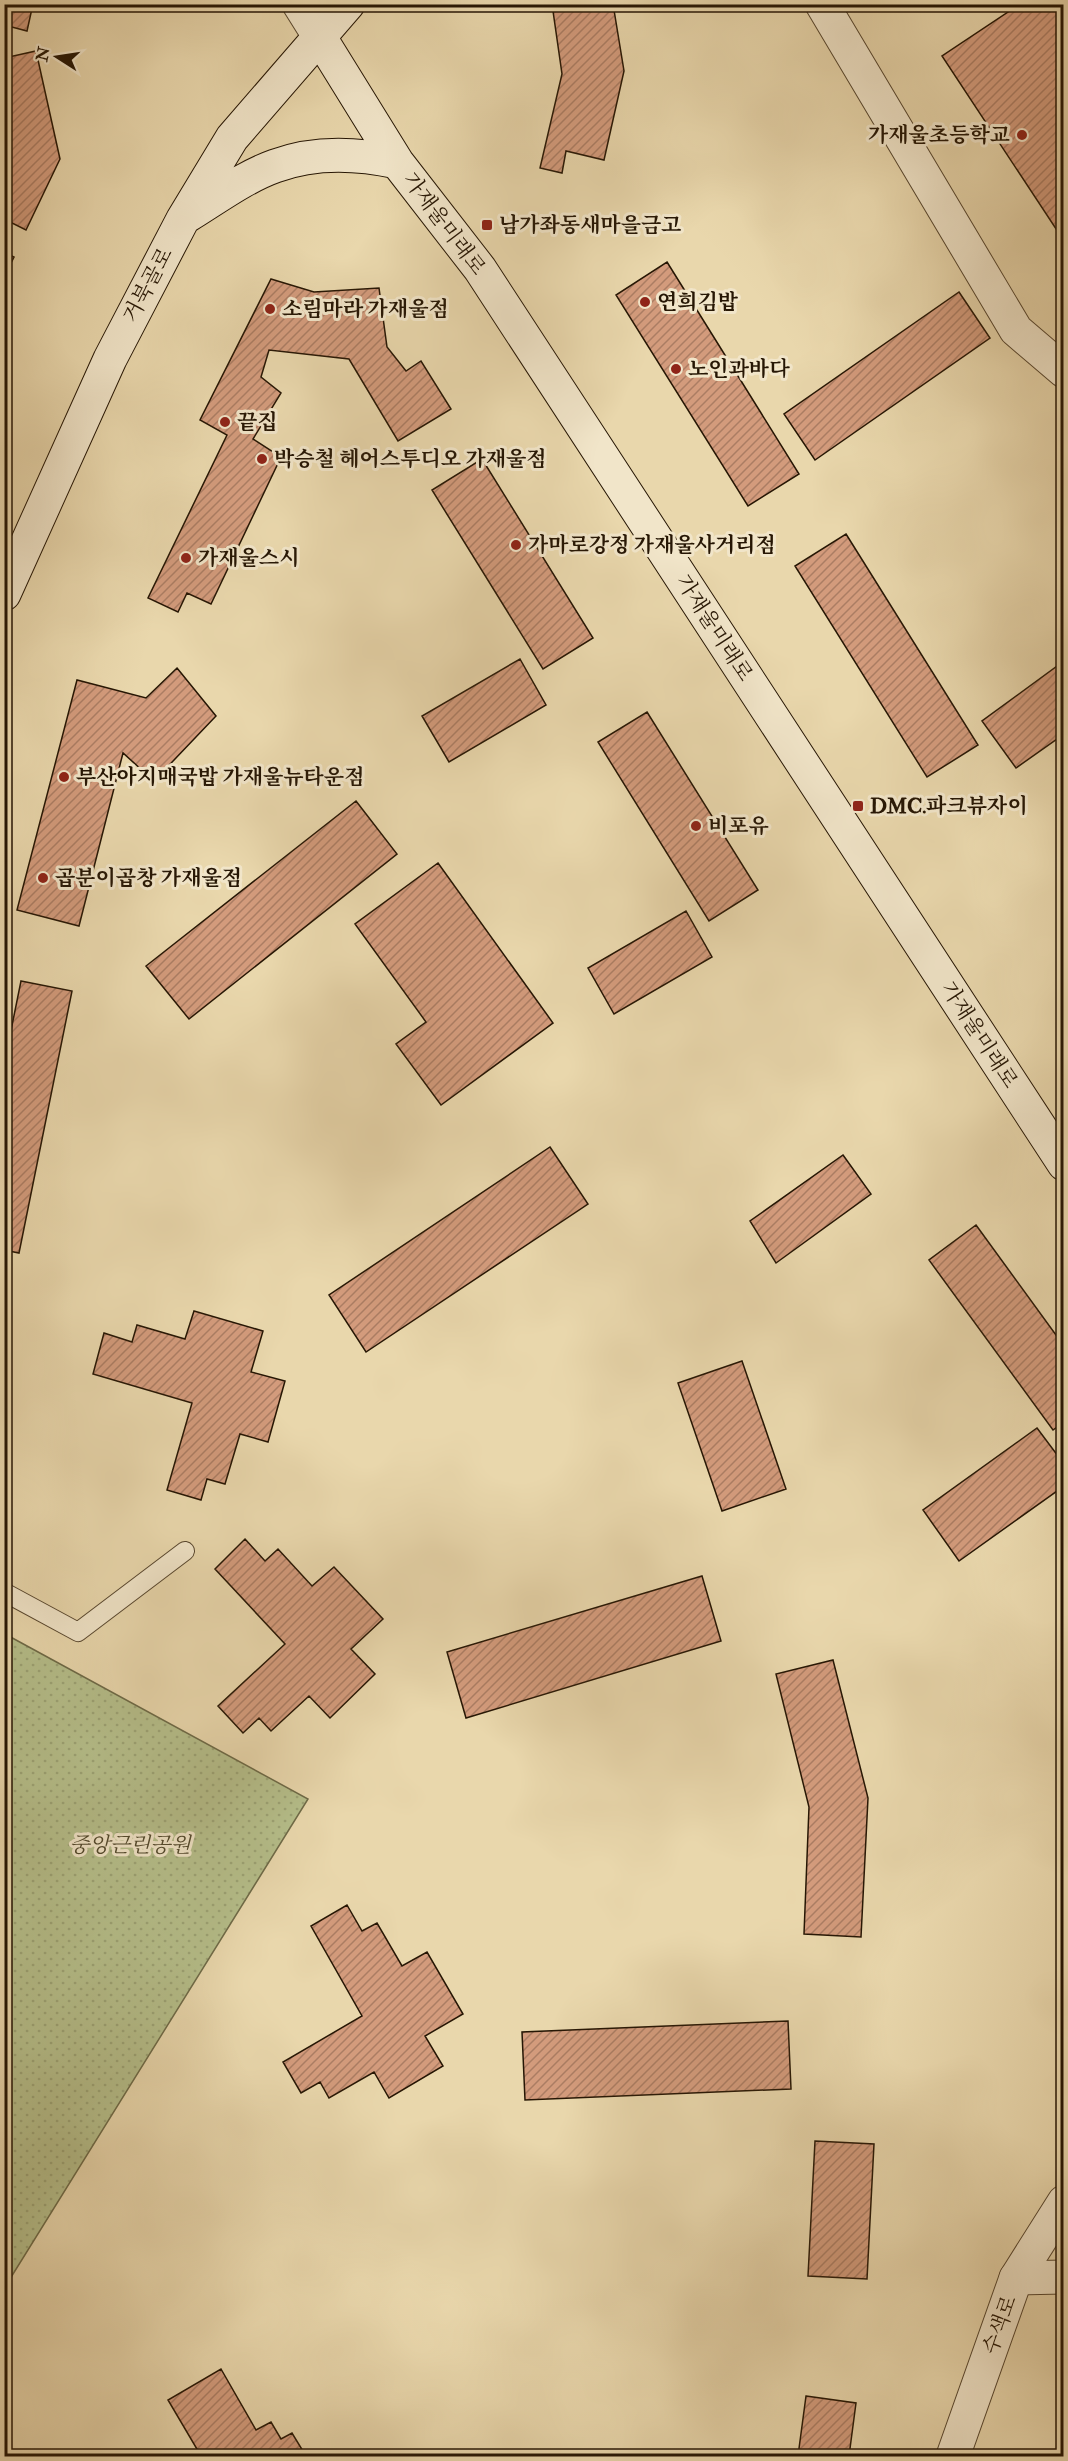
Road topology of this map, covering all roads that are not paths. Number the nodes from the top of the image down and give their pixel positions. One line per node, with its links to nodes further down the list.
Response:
1 (299, 4): 4 (main road)
2 (348, 4): 4 (main road, 거북골로)
3 (822, 4): 7 (main road)
4 (319, 36): 5 (main road, 가재울미래로); 6 (main road, 거북골로)
5 (397, 162): 6 (main road); 9 (main road, 가재울미래로)
6 (183, 219): 8 (main road, 거북골로)
7 (1064, 371)
8 (9, 574)
9 (1064, 1164)
10 (185, 1551): 11 (lane)
11 (4, 1592)
12 (1064, 2202): 14 (main road, 수색로)
13 (1064, 2277): 14 (main road)
14 (1016, 2278): 15 (main road, 수색로)
15 (953, 2457)

